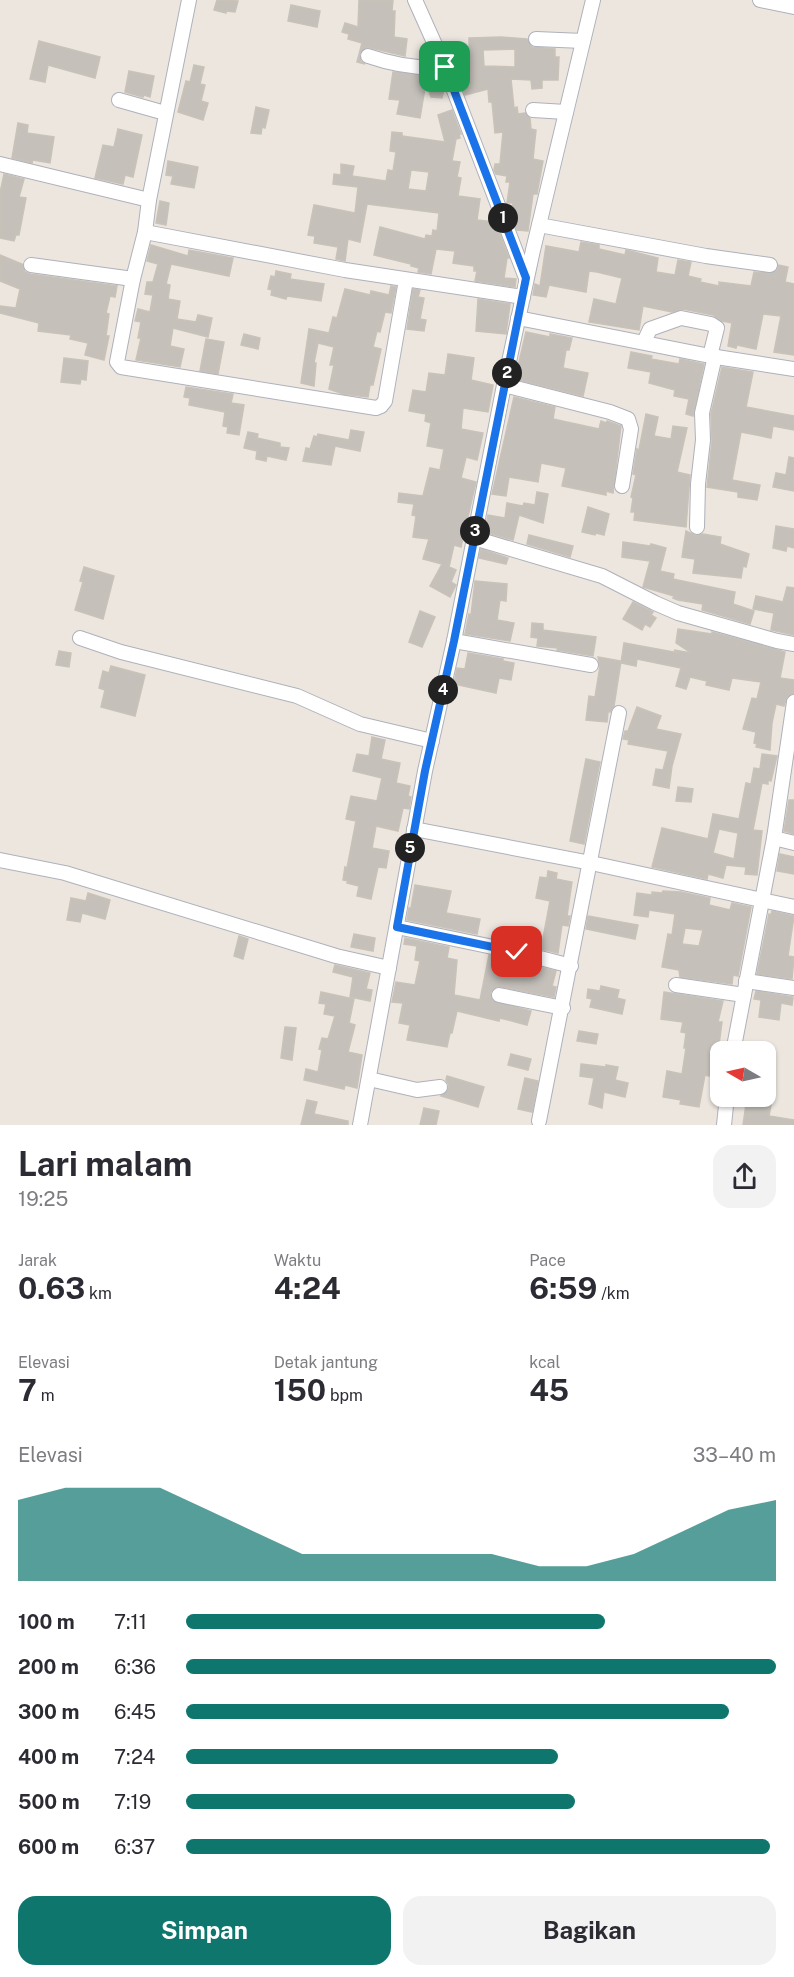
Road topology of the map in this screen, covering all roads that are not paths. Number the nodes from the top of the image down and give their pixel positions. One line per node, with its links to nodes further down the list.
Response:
1 (189, 0): 13 (street)
2 (415, 0): 9 (street)
3 (592, 0): 7 (street)
4 (760, 0): 5 (street)
5 (794, 7)
6 (536, 39): 7 (street)
7 (583, 41): 12 (street)
8 (368, 56): 9 (street)
9 (445, 67): 20 (street)
10 (119, 100): 13 (street)
11 (533, 110): 12 (street)
12 (566, 112): 16 (street)
13 (165, 113): 15 (street)
14 (0, 164): 15 (street)
15 (149, 200): 17 (street)
16 (539, 225): 19 (street); 20 (street)
17 (145, 232): 21 (street); 22 (street)
18 (31, 265): 21 (street)
19 (770, 265)
20 (526, 278): 23 (street)
21 (133, 279): 22 (street)
22 (406, 280): 23 (street)
23 (524, 297): 24 (street)
24 (518, 318): 25 (street); 28 (street)
25 (644, 342): 26 (street); 26 (street)
26 (712, 356): 27 (street); 30 (street)
27 (794, 369)
28 (504, 385): 29 (street); 31 (street)
29 (621, 486)
30 (697, 527)
31 (474, 538): 33 (street); 34 (street)
32 (80, 638): 38 (street)
33 (454, 641): 35 (street); 38 (street)
34 (794, 644)
35 (591, 665)
36 (794, 703): 40 (street)
37 (619, 713): 43 (street)
38 (432, 741): 39 (street)
39 (414, 829): 43 (street); 46 (street)
40 (774, 838): 41 (street); 44 (street)
41 (794, 843)
42 (0, 860): 48 (street)
43 (591, 863): 44 (street); 47 (street)
44 (762, 901): 45 (street); 49 (street)
45 (794, 907)
46 (397, 927): 47 (street); 48 (street)
47 (571, 966): 54 (street)
48 (389, 968): 56 (street)
49 (746, 981): 51 (street); 53 (street)
50 (676, 985): 53 (street)
51 (794, 988)
52 (499, 995): 54 (street)
53 (744, 995): 55 (street)
54 (562, 1008): 59 (street)
55 (735, 1041)
56 (369, 1079): 57 (street); 60 (street)
57 (440, 1088)
58 (726, 1107): 61 (street)
59 (539, 1121)
60 (360, 1125)
61 (724, 1125)

